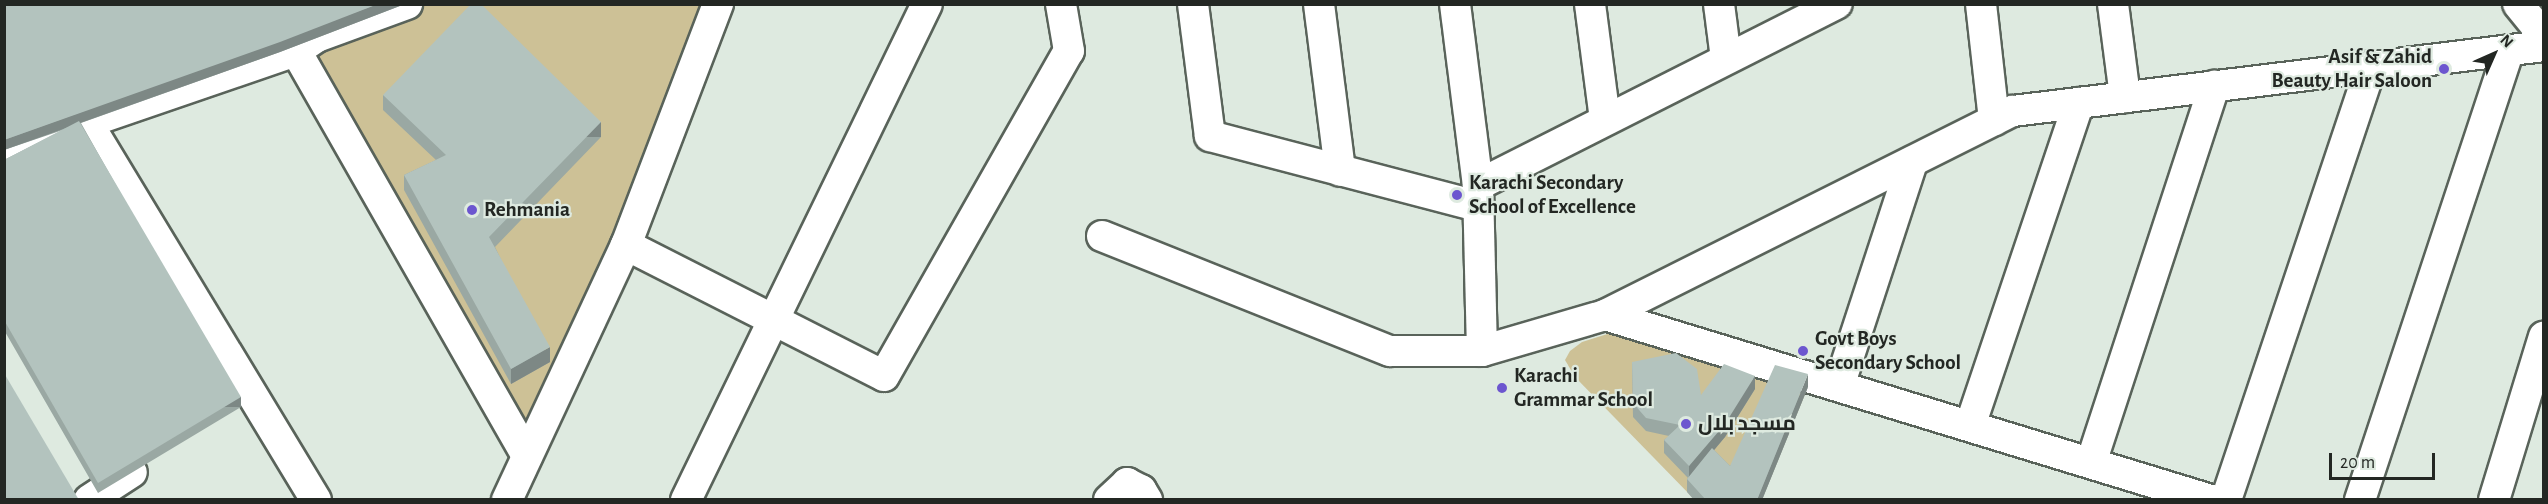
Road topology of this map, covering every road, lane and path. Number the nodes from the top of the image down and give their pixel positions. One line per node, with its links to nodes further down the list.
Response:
1 (407, 4): 17 (street)
2 (718, 4): 31 (street)
3 (927, 4): 33 (street)
4 (1060, 4): 33 (street)
5 (1193, 4): 28 (street)
6 (1318, 4): 28 (street)
7 (1455, 4): 29 (street)
8 (1590, 4): 23 (street)
9 (1719, 4): 18 (street)
10 (1837, 4): 18 (street)
11 (1981, 4): 24 (street)
12 (2113, 4): 21 (street)
13 (2518, 4): 14 (street)
14 (2544, 36)
15 (2544, 46): 16 (street)
16 (2509, 50): 19 (street); 49 (street)
17 (296, 51): 25 (street); 39 (street)
18 (1726, 59): 23 (street)
19 (2371, 66): 20 (street); 48 (street)
20 (2214, 86): 21 (street); 40 (street)
21 (2125, 97): 22 (street)
22 (2079, 103): 24 (street); 37 (street)
23 (1605, 119): 29 (street)
24 (1994, 120): 27 (street)
25 (87, 122): 26 (street); 42 (street)
26 (4, 151)
27 (1912, 162): 32 (street); 36 (street)
28 (1340, 171): 29 (street)
29 (1477, 196): 35 (street)
30 (1102, 236): 35 (street)
31 (626, 245): 33 (street); 39 (street)
32 (1605, 315): 35 (street); 36 (street)
33 (774, 320): 44 (street)
34 (2544, 336): 50 (street)
35 (1482, 351)
36 (1839, 386): 37 (street)
37 (1970, 426): 40 (street)
38 (161, 454): 41 (street)
39 (527, 456): 43 (street)
40 (2091, 463): 47 (street)
41 (76, 495)
42 (315, 500)
43 (507, 500)
44 (686, 500)
45 (1108, 500): 46 (street)
46 (1147, 500)
47 (2211, 500)
48 (2226, 500)
49 (2360, 500)
50 (2494, 500)

